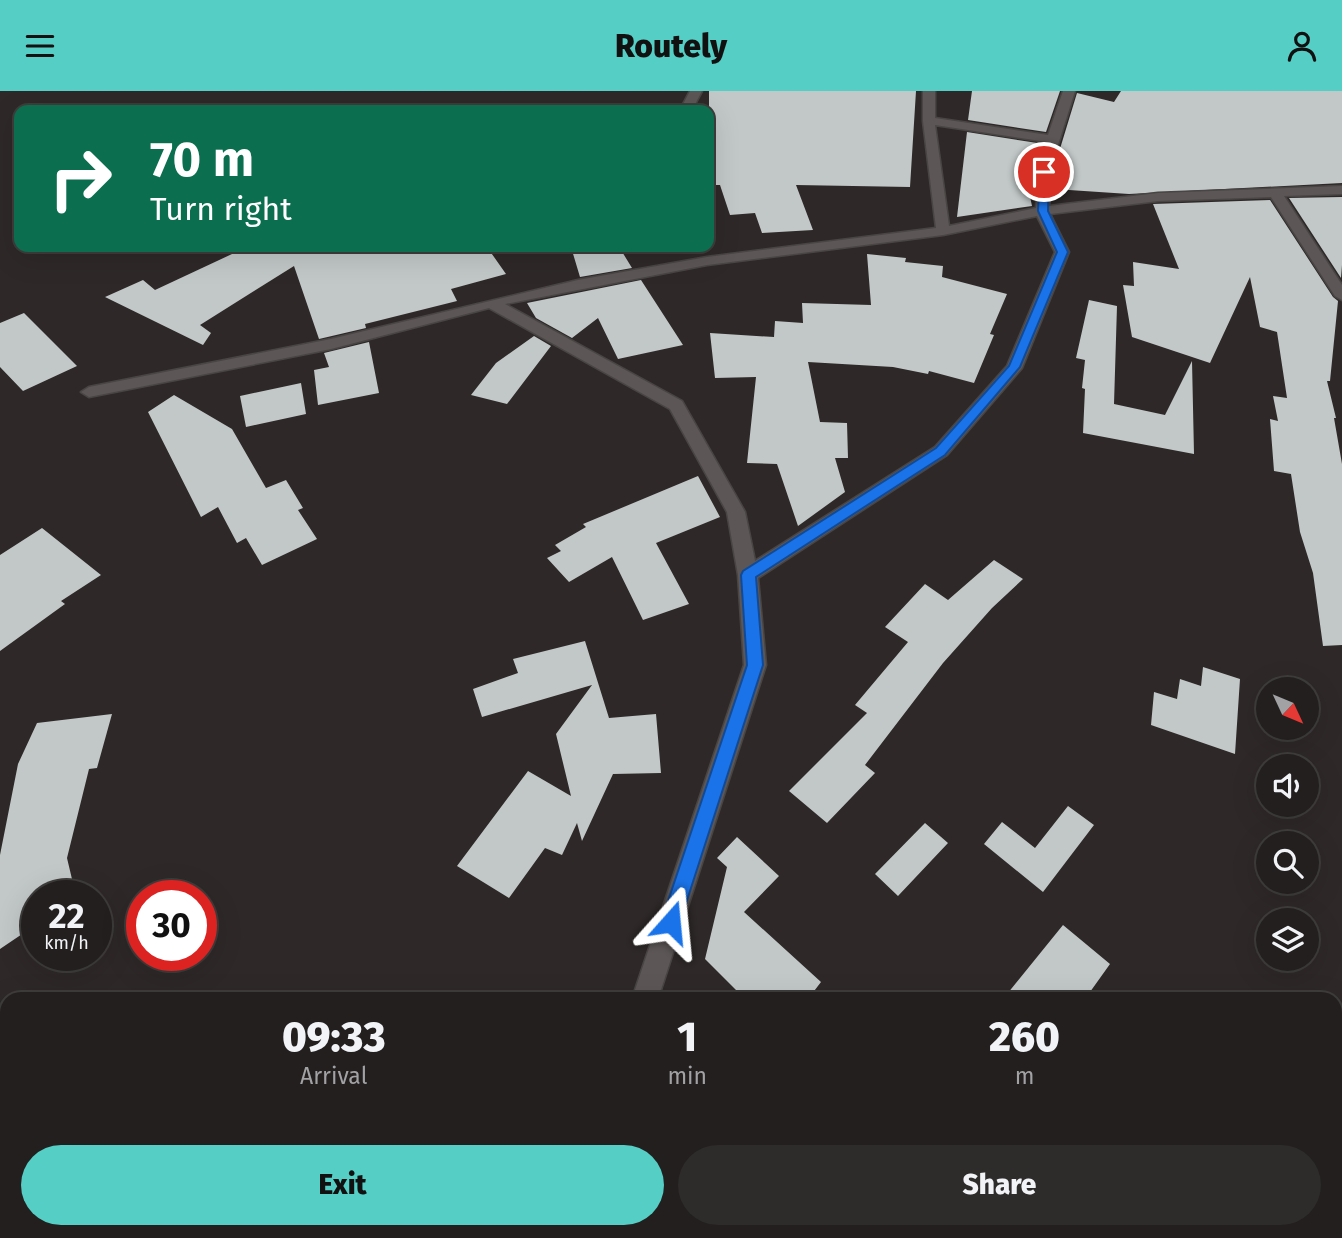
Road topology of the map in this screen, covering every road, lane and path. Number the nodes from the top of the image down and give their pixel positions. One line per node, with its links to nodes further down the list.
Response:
1 (929, 91): 3 (street)
2 (1069, 91): 4 (street)
3 (929, 121): 4 (street); 8 (street)
4 (1055, 140): 7 (street)
5 (1341, 191): 6 (street)
6 (1276, 194): 7 (street); 11 (street)
7 (1043, 211): 8 (street); 14 (street)
8 (943, 231): 10 (street)
9 (700, 252): 10 (street)
10 (707, 261): 12 (street)
11 (1342, 296)
12 (491, 303): 13 (street); 14 (street)
13 (89, 392)
14 (748, 575): 15 (street)
15 (647, 992)

